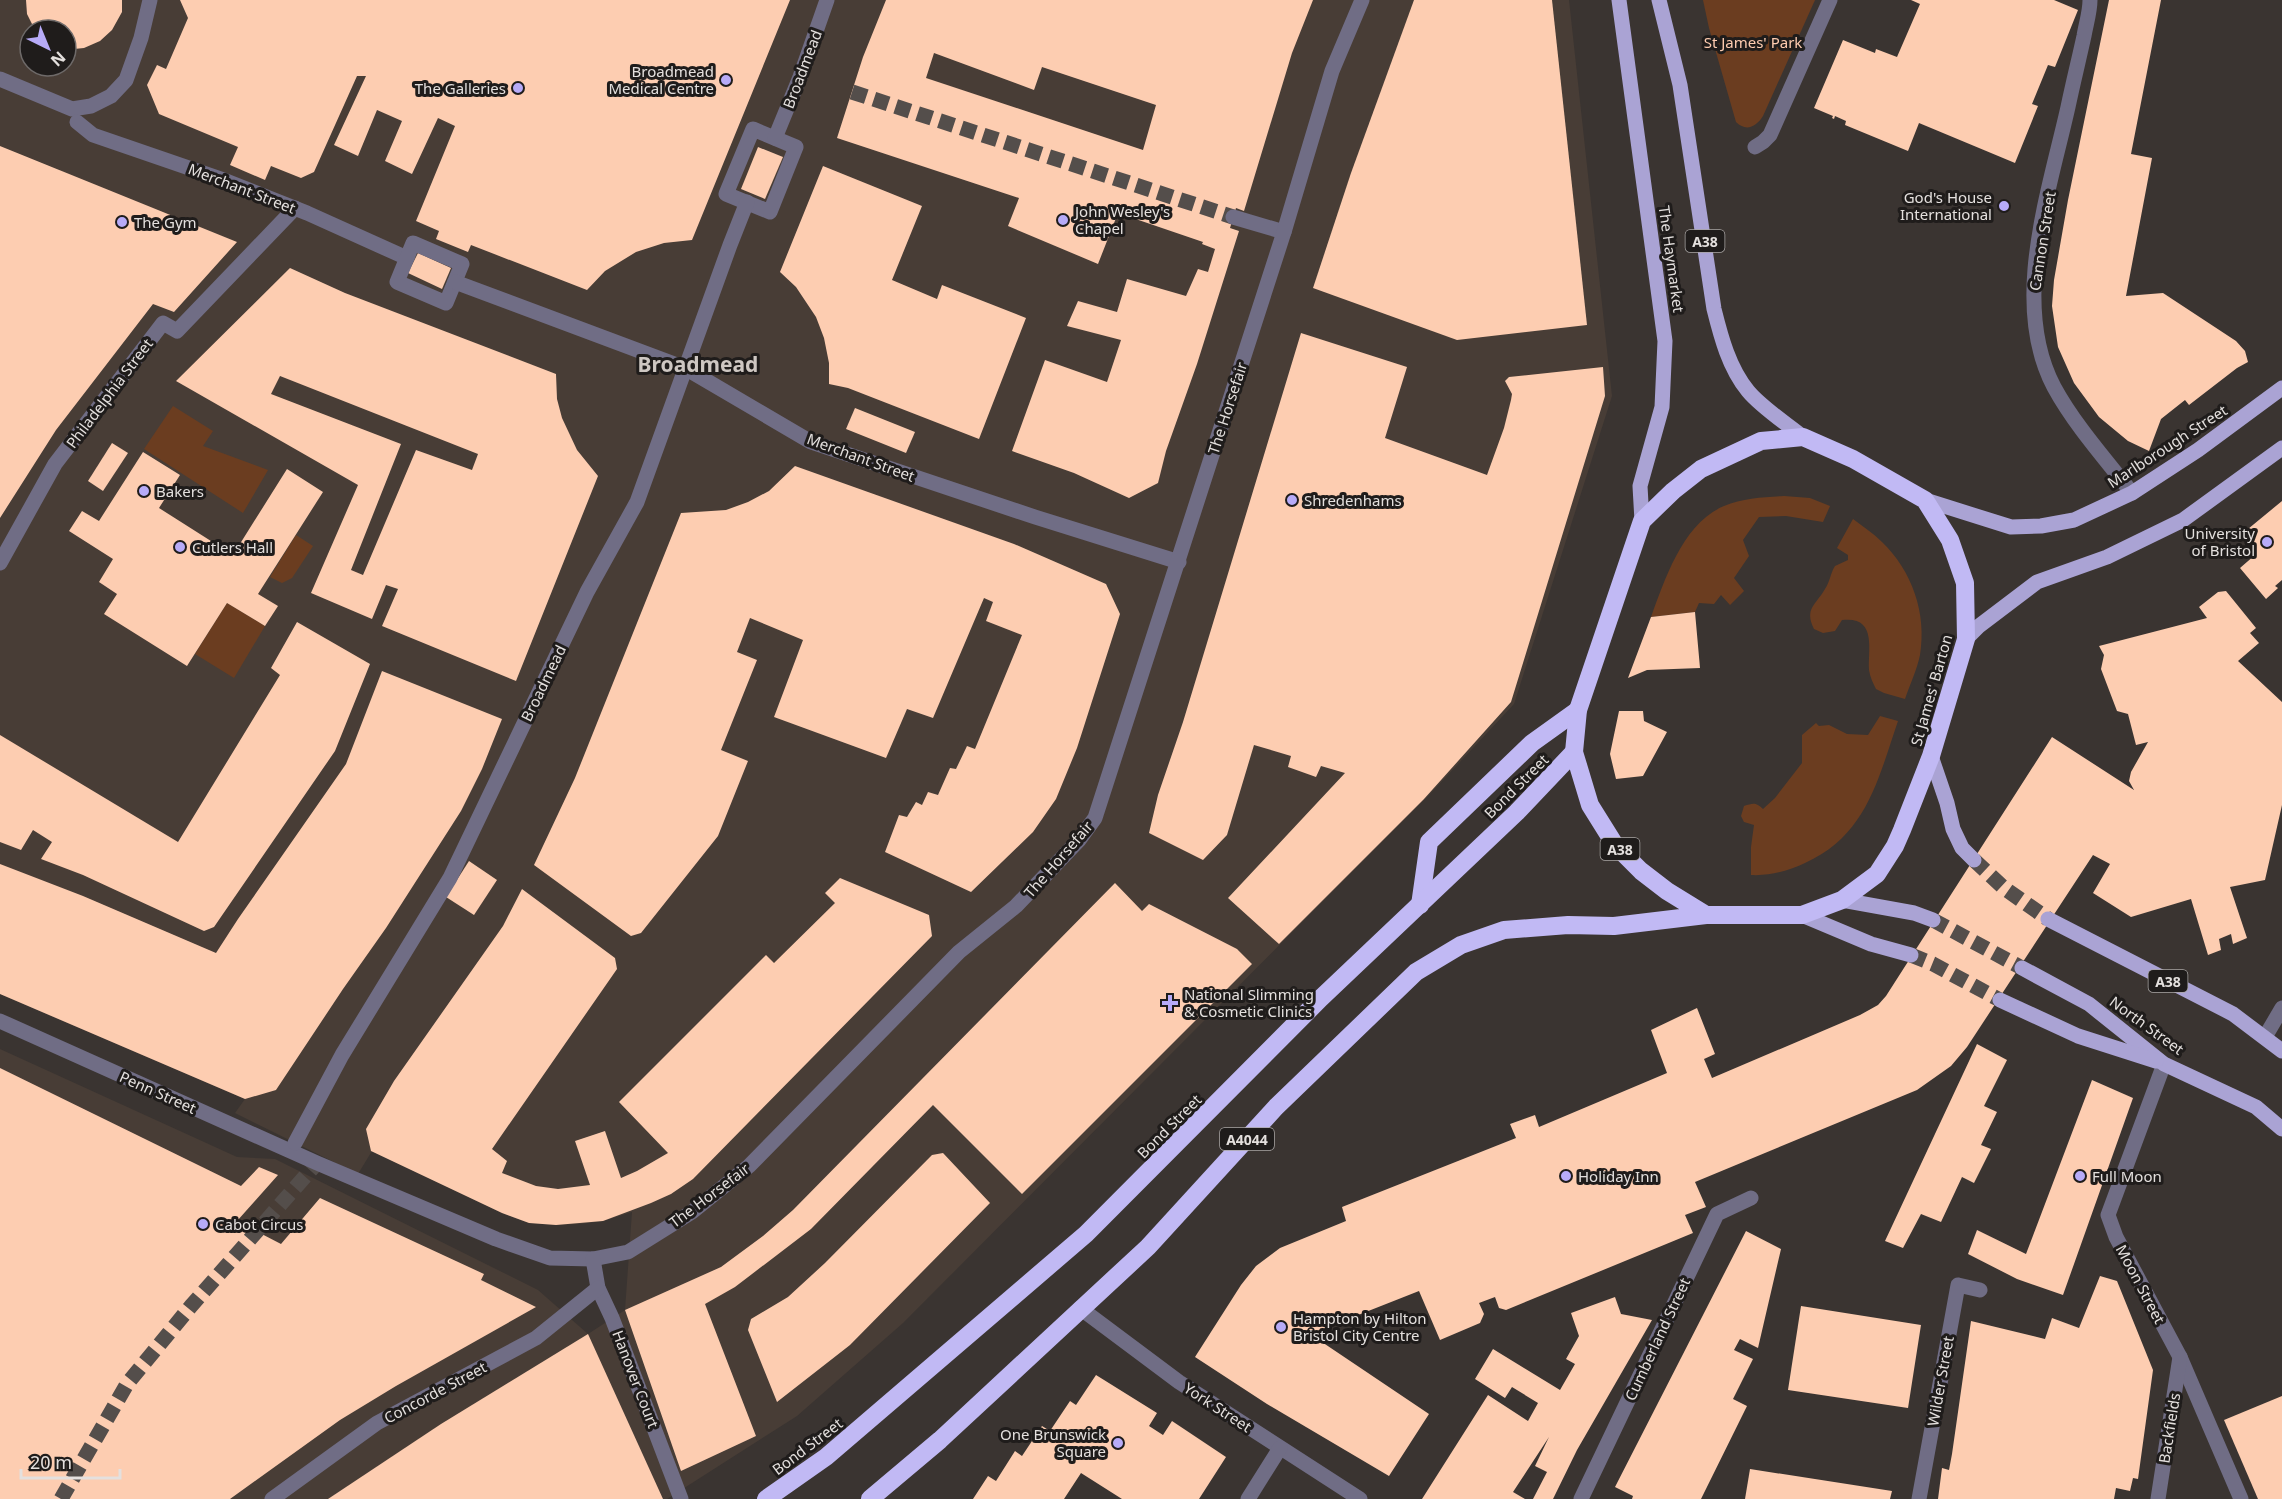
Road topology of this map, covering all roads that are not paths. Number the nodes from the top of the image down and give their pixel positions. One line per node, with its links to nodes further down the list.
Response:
1 (150, 0): 8 (street)
2 (827, 0): 10 (street, Broadmead)
3 (1362, 0): 15 (street, The Horsefair)
4 (1619, 0): 24 (main road, The Haymarket / A38)
5 (1659, 0): 20 (main road, A38)
6 (1830, 0): 11 (street)
7 (2090, 0): 22 (street, Cannon Street)
8 (0, 80)
9 (77, 122): 13 (street, Merchant Street)
10 (775, 138): 12 (street); 12 (street)
11 (1755, 147)
12 (747, 202): 18 (street, Broadmead)
13 (295, 208): 16 (street, Merchant Street); 26 (street, Philadelphia Street)
14 (1233, 217): 15 (street)
15 (1284, 232): 25 (street, The Horsefair)
16 (407, 258): 17 (street); 17 (street)
17 (455, 282): 18 (street, Merchant Street)
18 (685, 368): 25 (street, Merchant Street); 47 (street, Broadmead)
19 (2282, 388): 22 (main road, Marlborough Street)
20 (1803, 437): 23 (highway, St James' Barton / A38); 24 (highway, St James' Barton / A38)
21 (2282, 448): 27 (main road)
22 (2132, 494): 23 (main road, Marlborough Street)
23 (1925, 500): 27 (highway, St James' Barton / A38)
24 (1642, 521): 28 (highway, St James' Barton / A38)
25 (1179, 562): 50 (street, The Horsefair)
26 (0, 563)
27 (1966, 639): 30 (highway, St James' Barton / A38)
28 (1578, 710): 29 (highway, St James' Barton / A38); 33 (highway)
29 (1574, 752): 33 (highway, Bond Street / A4044); 34 (highway, St James' Barton / A38)
30 (1931, 756): 31 (main road); 32 (highway, St James' Barton / A38)
31 (1974, 860)
32 (1842, 900): 35 (highway, St James' Barton / A38); 37 (main road)
33 (1420, 905): 58 (highway, Bond Street / A4044)
34 (1706, 915): 35 (highway, St James' Barton / A38); 53 (highway, A4044)
35 (1802, 915): 38 (main road, A38)
36 (2048, 919): 43 (main road, A38)
37 (1933, 920)
38 (1911, 955)
39 (2022, 968): 45 (main road, North Street)
40 (2000, 1000): 45 (main road)
41 (2282, 1008): 43 (street)
42 (0, 1021): 48 (street, Penn Street)
43 (2265, 1037): 44 (main road, A38)
44 (2282, 1051)
45 (2164, 1064): 46 (main road, North Street); 54 (street, Moon Street)
46 (2282, 1129)
47 (295, 1143)
48 (317, 1163): 50 (street, The Horsefair)
49 (1751, 1198): 62 (street, Cumberland Street)
50 (593, 1259): 51 (street, Hanover Court)
51 (598, 1288): 56 (street, Concorde Street); 57 (street, Hanover Court)
52 (1980, 1290): 63 (street, Wilder Street)
53 (1080, 1308): 55 (street, York Street); 59 (highway, A4044)
54 (2180, 1357): 64 (street, Backfields); 65 (street, Moon Street)
55 (1280, 1448): 60 (street); 61 (street, York Street)
56 (272, 1499)
57 (681, 1499)
58 (766, 1499)
59 (870, 1499)
60 (1248, 1499)
61 (1360, 1499)
62 (1581, 1499)
63 (1918, 1499)
64 (2158, 1499)
65 (2241, 1499)

